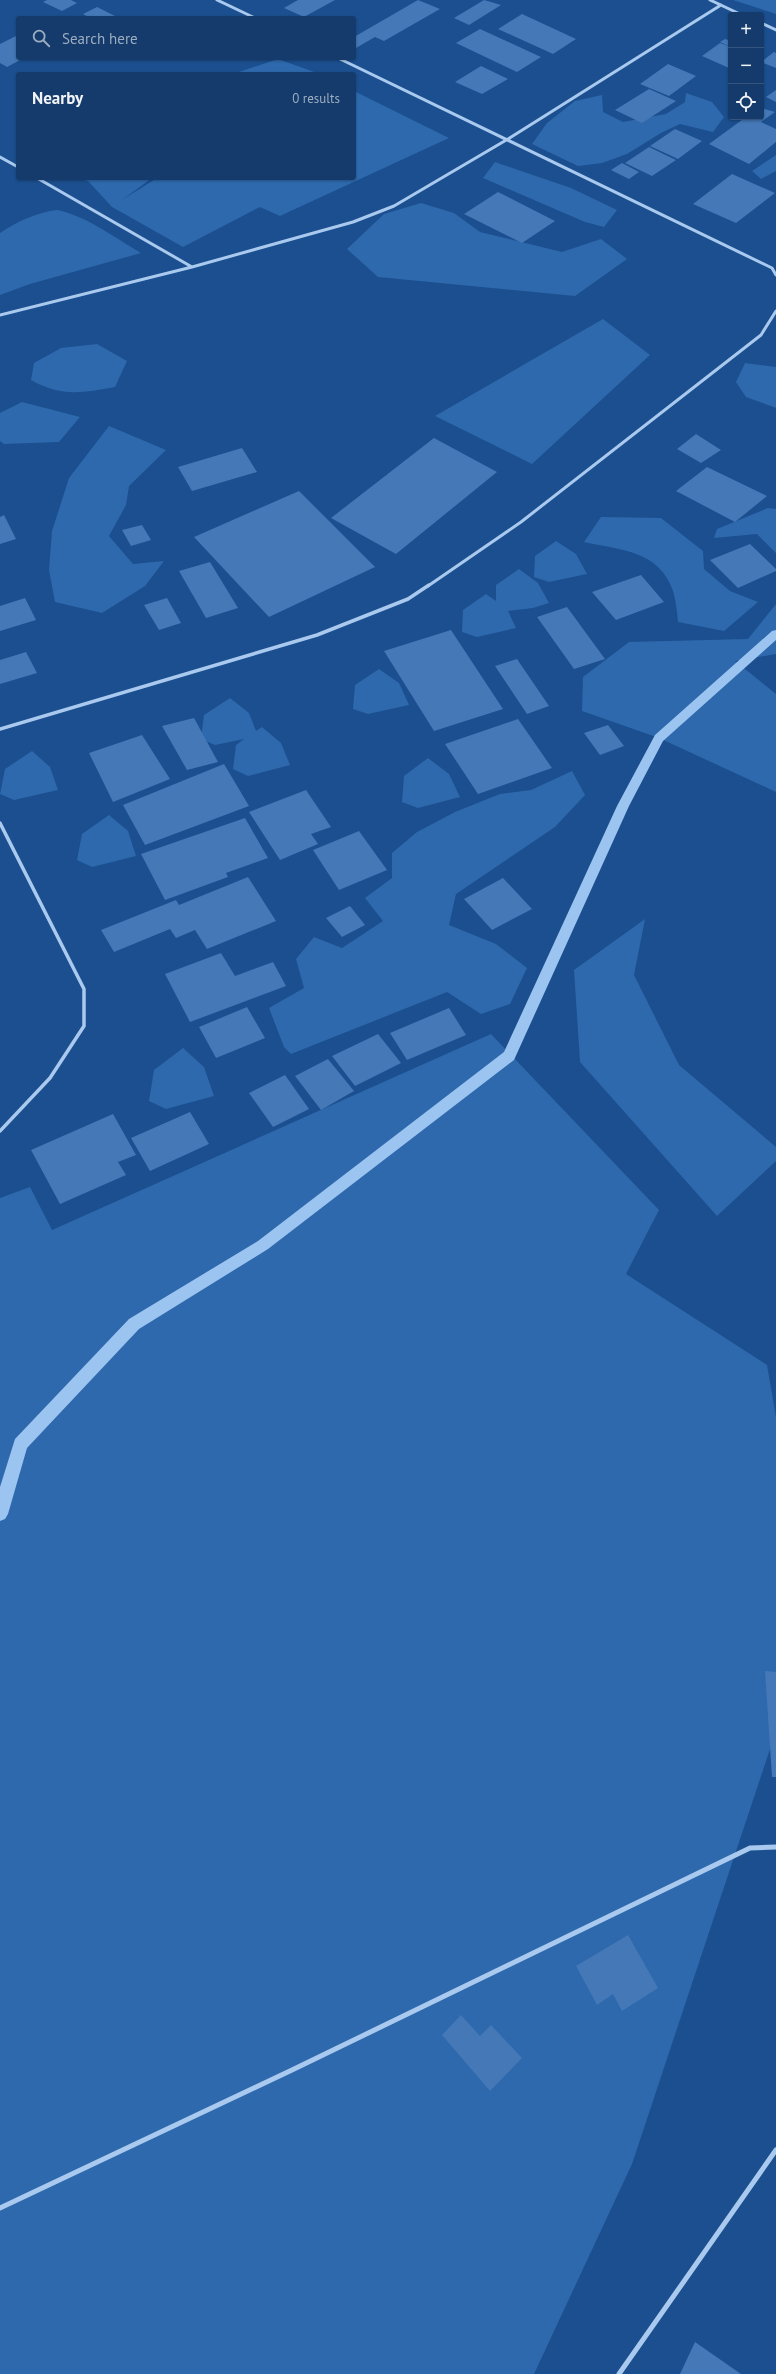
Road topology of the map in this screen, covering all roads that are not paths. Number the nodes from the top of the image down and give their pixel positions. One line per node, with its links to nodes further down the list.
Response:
1 (217, 0): 5 (street)
2 (710, 0): 3 (street)
3 (721, 6): 4 (street); 9 (street)
4 (735, 12)
5 (250, 16)
6 (764, 24): 7 (street)
7 (776, 30)
8 (342, 60): 9 (street)
9 (508, 139): 13 (street); 14 (street)
10 (0, 157): 11 (street)
11 (16, 166)
12 (40, 180): 13 (street)
13 (192, 267): 16 (street)
14 (776, 275)
15 (776, 311): 17 (street)
16 (0, 315)
17 (0, 729)
18 (0, 823): 19 (street)
19 (0, 1130)
20 (776, 1847): 22 (street)
21 (776, 2150): 23 (street)
22 (0, 2208)
23 (619, 2374)

